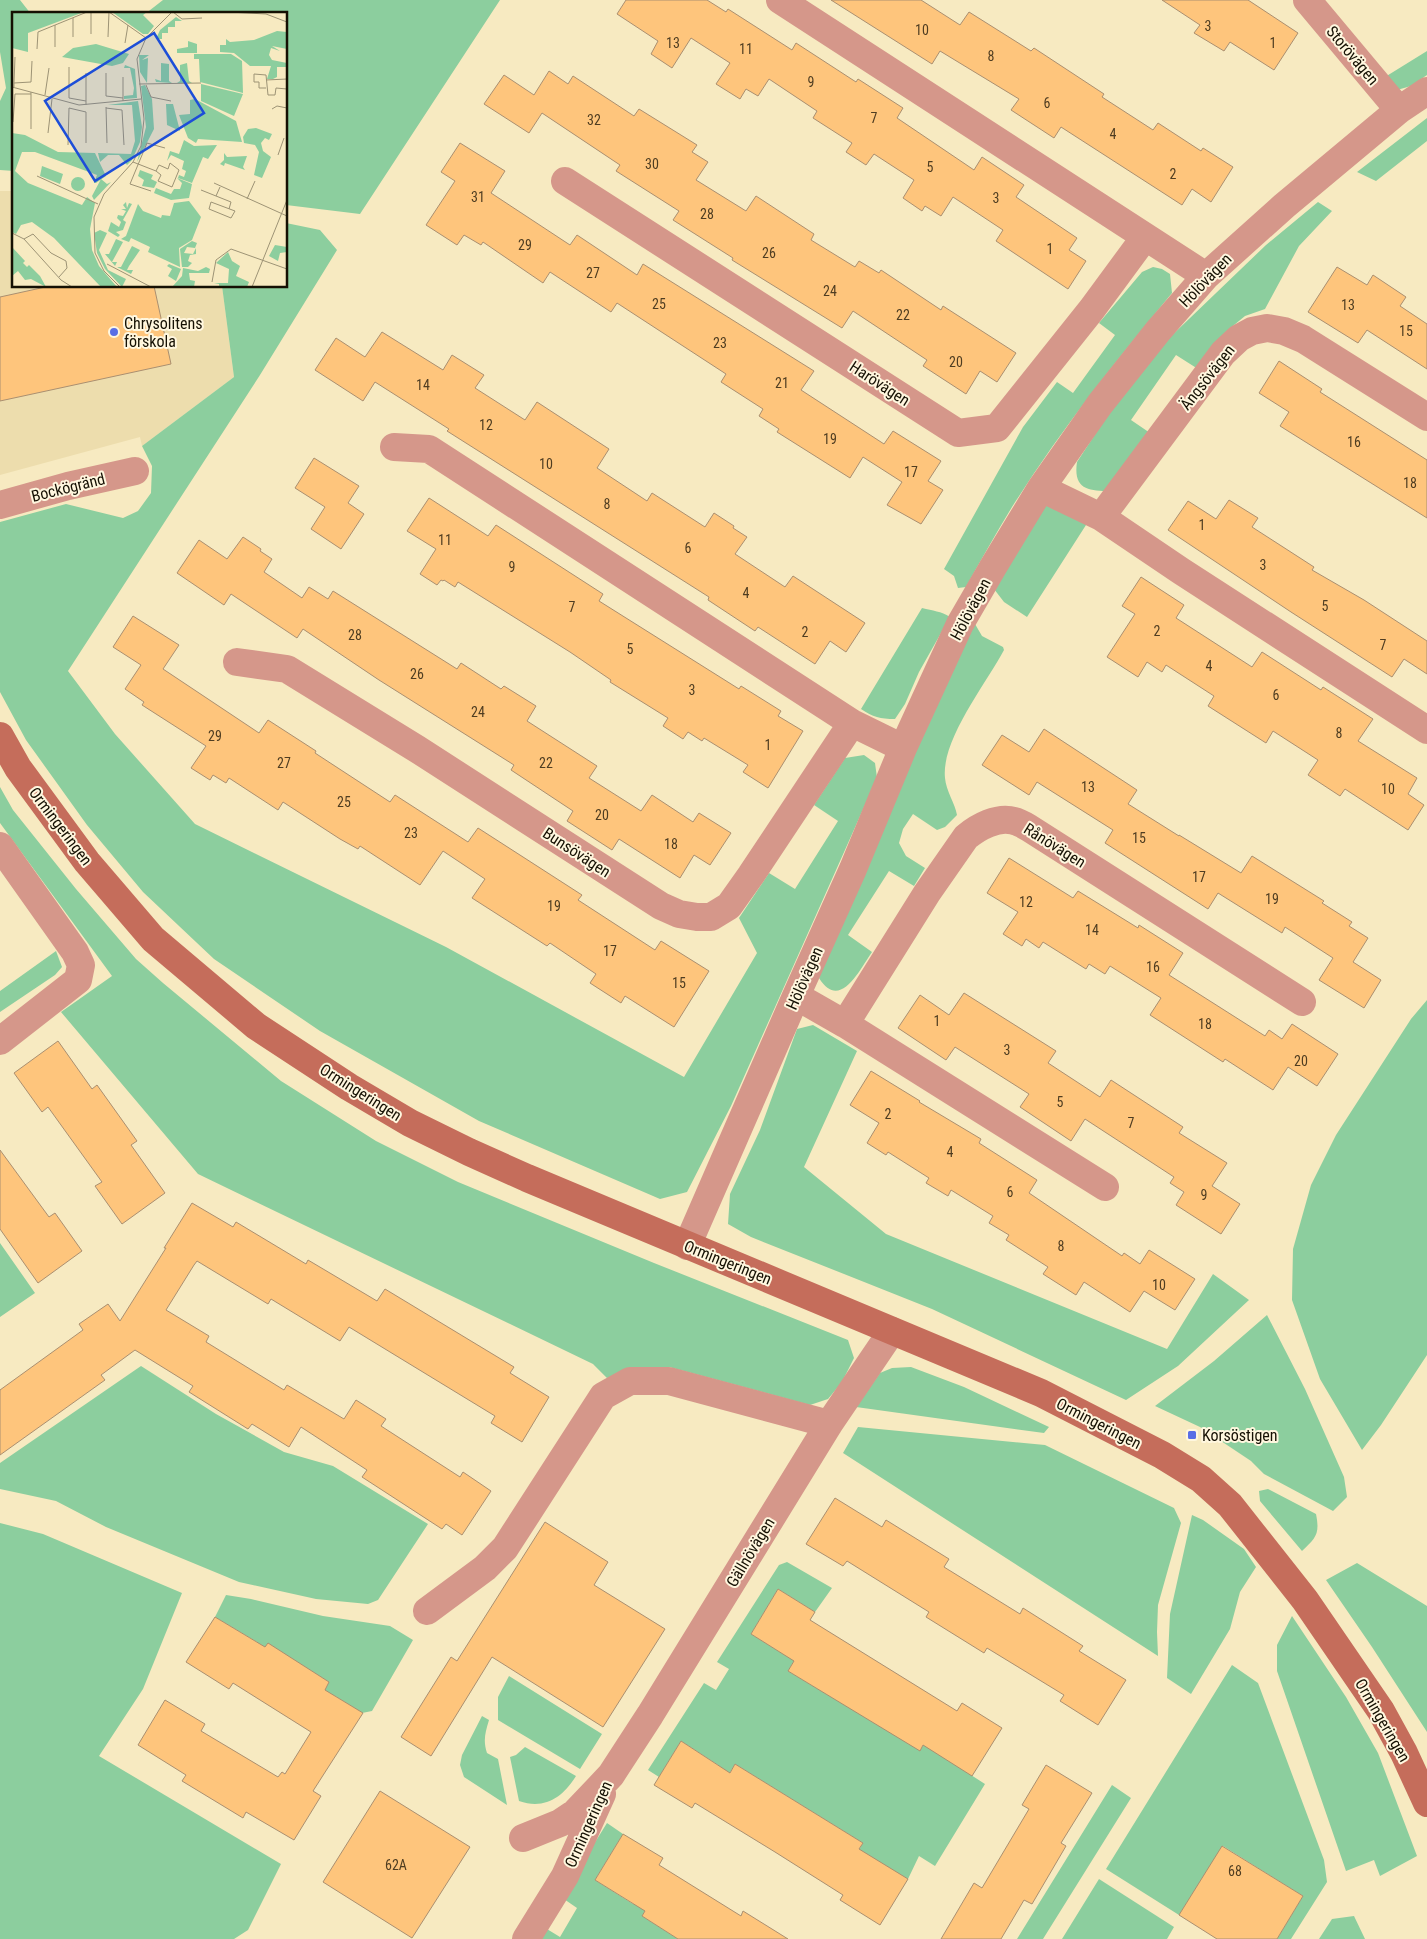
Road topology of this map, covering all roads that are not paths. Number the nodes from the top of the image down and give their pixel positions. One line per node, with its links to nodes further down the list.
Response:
1 (780, 0): 6 (street)
2 (1307, 0): 4 (street, Storövägen)
3 (1427, 91): 4 (street, Hölövägen)
4 (1399, 110): 7 (street, Hölövägen)
5 (565, 181): 6 (street, Harövägen)
6 (1145, 237): 7 (street)
7 (1206, 276): 11 (street, Hölövägen)
8 (1427, 417): 13 (street, Ängsövägen)
9 (394, 447): 15 (street)
10 (135, 471): 12 (street, Bockögränd)
11 (1041, 488): 13 (street); 18 (street, Hölövägen)
12 (0, 506)
13 (1101, 517): 16 (street)
14 (237, 662): 15 (street, Bunsövägen)
15 (852, 723): 18 (street)
16 (1427, 730)
17 (0, 736): 25 (street, Ormingeringen)
18 (903, 748): 20 (street, Hölövägen)
19 (0, 846): 23 (street)
20 (796, 996): 22 (street); 25 (street, Hölövägen)
21 (1302, 1002): 22 (street, Rånövägen)
22 (845, 1024): 24 (street)
23 (0, 1041)
24 (1105, 1188)
25 (687, 1246): 26 (street, Ormingeringen)
26 (892, 1331): 27 (street, Gällnövägen); 30 (street, Ormingeringen)
27 (829, 1424): 28 (street); 29 (street, Gällnövägen)
28 (427, 1611)
29 (611, 1774): 31 (street, Ormingeringen); 32 (street, Ormingeringen)
30 (1426, 1796)
31 (523, 1838)
32 (526, 1939)

